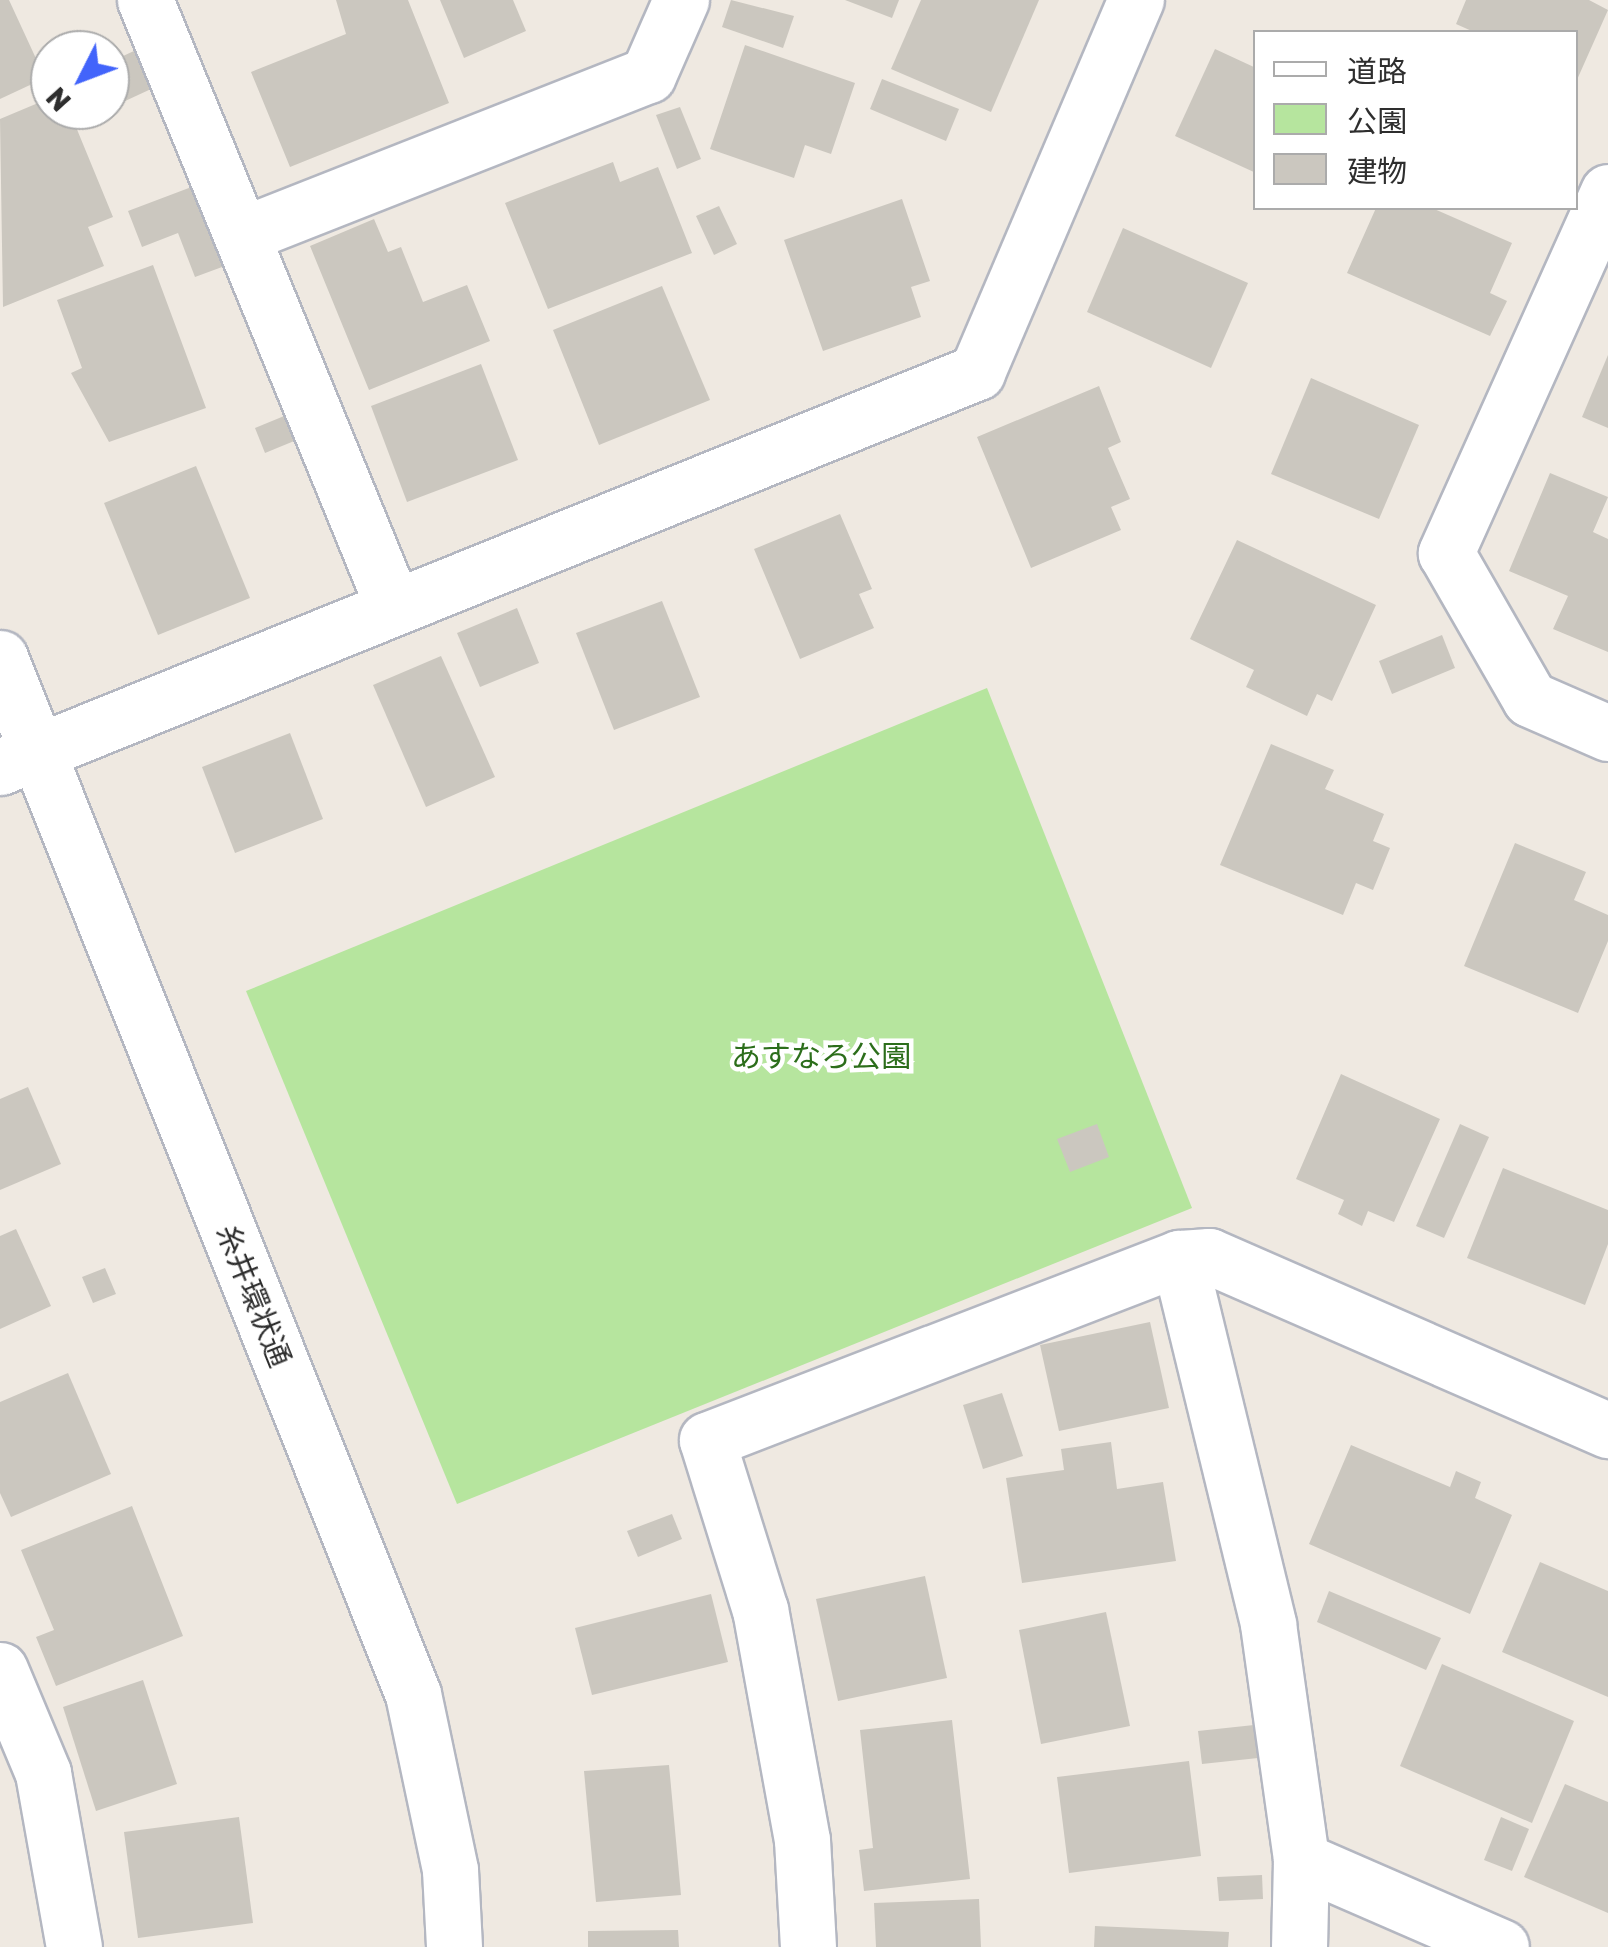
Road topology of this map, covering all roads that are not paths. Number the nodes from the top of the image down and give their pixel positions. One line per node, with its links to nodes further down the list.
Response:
1 (146, 0): 5 (street)
2 (681, 0): 5 (street)
3 (1136, 0): 6 (street)
4 (1608, 192): 8 (street)
5 (244, 234): 6 (street)
6 (393, 606): 9 (street)
7 (0, 658): 9 (street, 糸井環状通)
8 (1608, 733)
9 (18, 760): 15 (street, 糸井環状通)
10 (1180, 1258): 11 (street); 13 (street); 16 (street)
11 (1608, 1430)
12 (0, 1670): 14 (street)
13 (1302, 1860): 17 (street); 18 (street)
14 (74, 1947)
15 (454, 1947)
16 (808, 1947)
17 (1299, 1947)
18 (1501, 1947)

